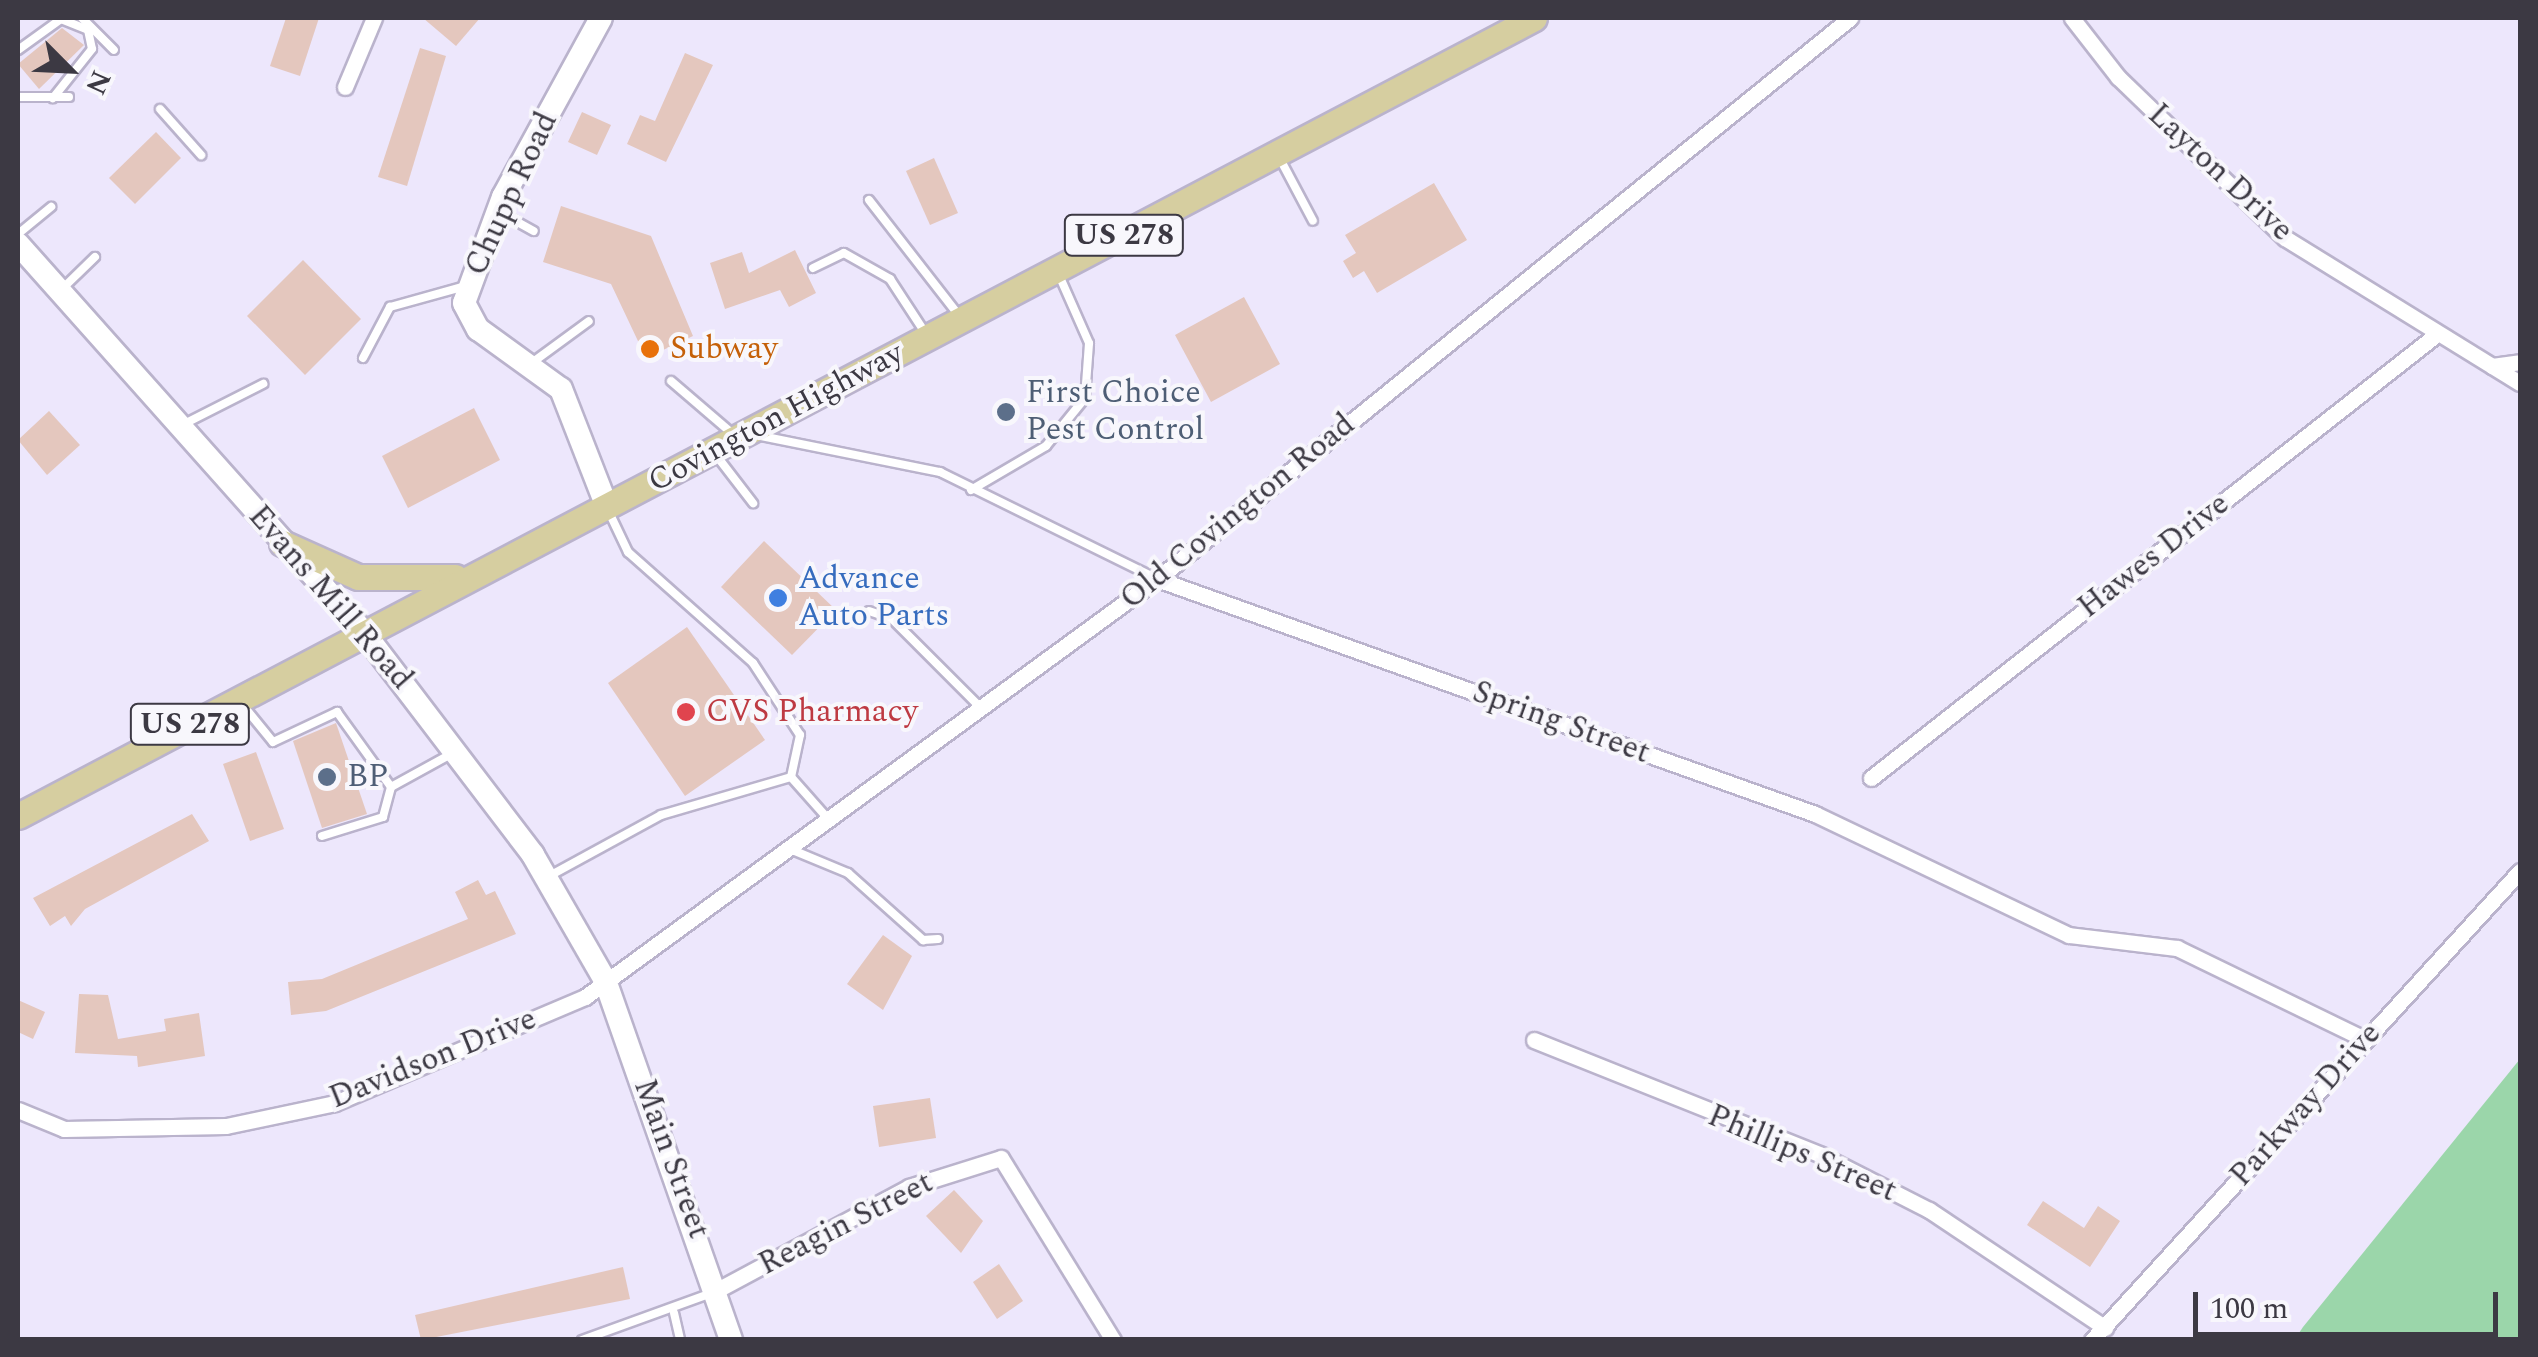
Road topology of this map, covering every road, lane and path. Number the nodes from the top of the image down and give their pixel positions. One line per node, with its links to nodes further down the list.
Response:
1 (82, 18): 9 (lane)
2 (374, 18): 10 (street)
3 (601, 18): 19 (main road, Chupp Road)
4 (1534, 18): 7 (main road, Covington Highway / US 278)
5 (1850, 18): 48 (street, Old Covington Road)
6 (2072, 18): 31 (street, Layton Drive)
7 (1505, 24): 15 (main road, Covington Highway / US 278)
8 (18, 50): 13 (lane)
9 (114, 50)
10 (346, 86)
11 (18, 97): 13 (lane)
12 (69, 97): 13 (lane)
13 (53, 98)
14 (160, 109): 16 (lane)
15 (1277, 153): 20 (lane); 26 (main road, Covington Highway / US 278)
16 (201, 155)
17 (870, 200): 29 (lane)
18 (51, 207): 22 (lane)
19 (497, 210): 21 (lane); 27 (main road, Chupp Road)
20 (1312, 221)
21 (534, 231)
22 (18, 234)
23 (18, 244): 28 (main road, Evans Mill Road)
24 (95, 257): 28 (lane)
25 (814, 268): 32 (lane)
26 (1057, 271): 29 (main road, Covington Highway / US 278); 43 (lane)
27 (468, 285): 33 (lane); 34 (main road, Chupp Road)
28 (58, 292): 40 (main road, Evans Mill Road)
29 (962, 320): 32 (main road, Covington Highway / US 278)
30 (589, 321): 34 (lane)
31 (2437, 334): 36 (street, Layton Drive); 55 (street, Hawes Drive)
32 (929, 338): 41 (main road, Covington Highway / US 278)
33 (363, 358)
34 (532, 362): 45 (main road, Chupp Road)
35 (2520, 362): 36 (street)
36 (2492, 366): 38 (street, Layton Drive)
37 (671, 381): 41 (lane)
38 (2520, 383)
39 (263, 384): 40 (lane)
40 (180, 426): 46 (main road, Evans Mill Road)
41 (742, 435): 42 (main road, Covington Highway / US 278); 43 (lane, Spring Street)
42 (713, 450): 44 (lane); 45 (main road, Covington Highway / US 278)
43 (971, 490): 48 (lane, Spring Street)
44 (753, 503)
45 (607, 506): 47 (main road, Covington Highway / US 278); 54 (lane)
46 (282, 543): 47 (main road); 50 (main road, Evans Mill Road)
47 (464, 577): 50 (main road, Covington Highway / US 278)
48 (1157, 579): 52 (street, Old Covington Road); 65 (street, Spring Street)
49 (869, 610): 52 (lane)
50 (361, 629): 51 (main road, Covington Highway / US 278); 53 (main road, Evans Mill Road)
51 (237, 698): 56 (lane); 57 (main road, Covington Highway / US 278)
52 (981, 708): 58 (street, Old Covington Road)
53 (460, 750): 56 (lane); 62 (main road, Evans Mill Road)
54 (791, 777): 58 (lane); 62 (lane)
55 (1870, 778)
56 (391, 787): 59 (lane)
57 (18, 816)
58 (829, 820): 60 (street, Old Covington Road)
59 (322, 836)
60 (790, 849): 63 (lane); 64 (street, Old Covington Road)
61 (2520, 871): 65 (street, Parkway Drive)
62 (547, 877): 64 (main road, Evans Mill Road)
63 (938, 939)
64 (605, 980): 67 (street, Davidson Drive); 68 (main road, Main Street)
65 (2364, 1039): 70 (street, Parkway Drive)
66 (1534, 1040): 70 (street, Phillips Street)
67 (18, 1110)
68 (718, 1289): 69 (lane); 73 (main road, Main Street); 74 (street, Reagin Street)
69 (674, 1313): 71 (lane); 72 (lane)
70 (2106, 1328): 75 (street, Parkway Drive)
71 (582, 1340)
72 (680, 1340)
73 (731, 1340)
74 (1113, 1340)
75 (2092, 1340)

